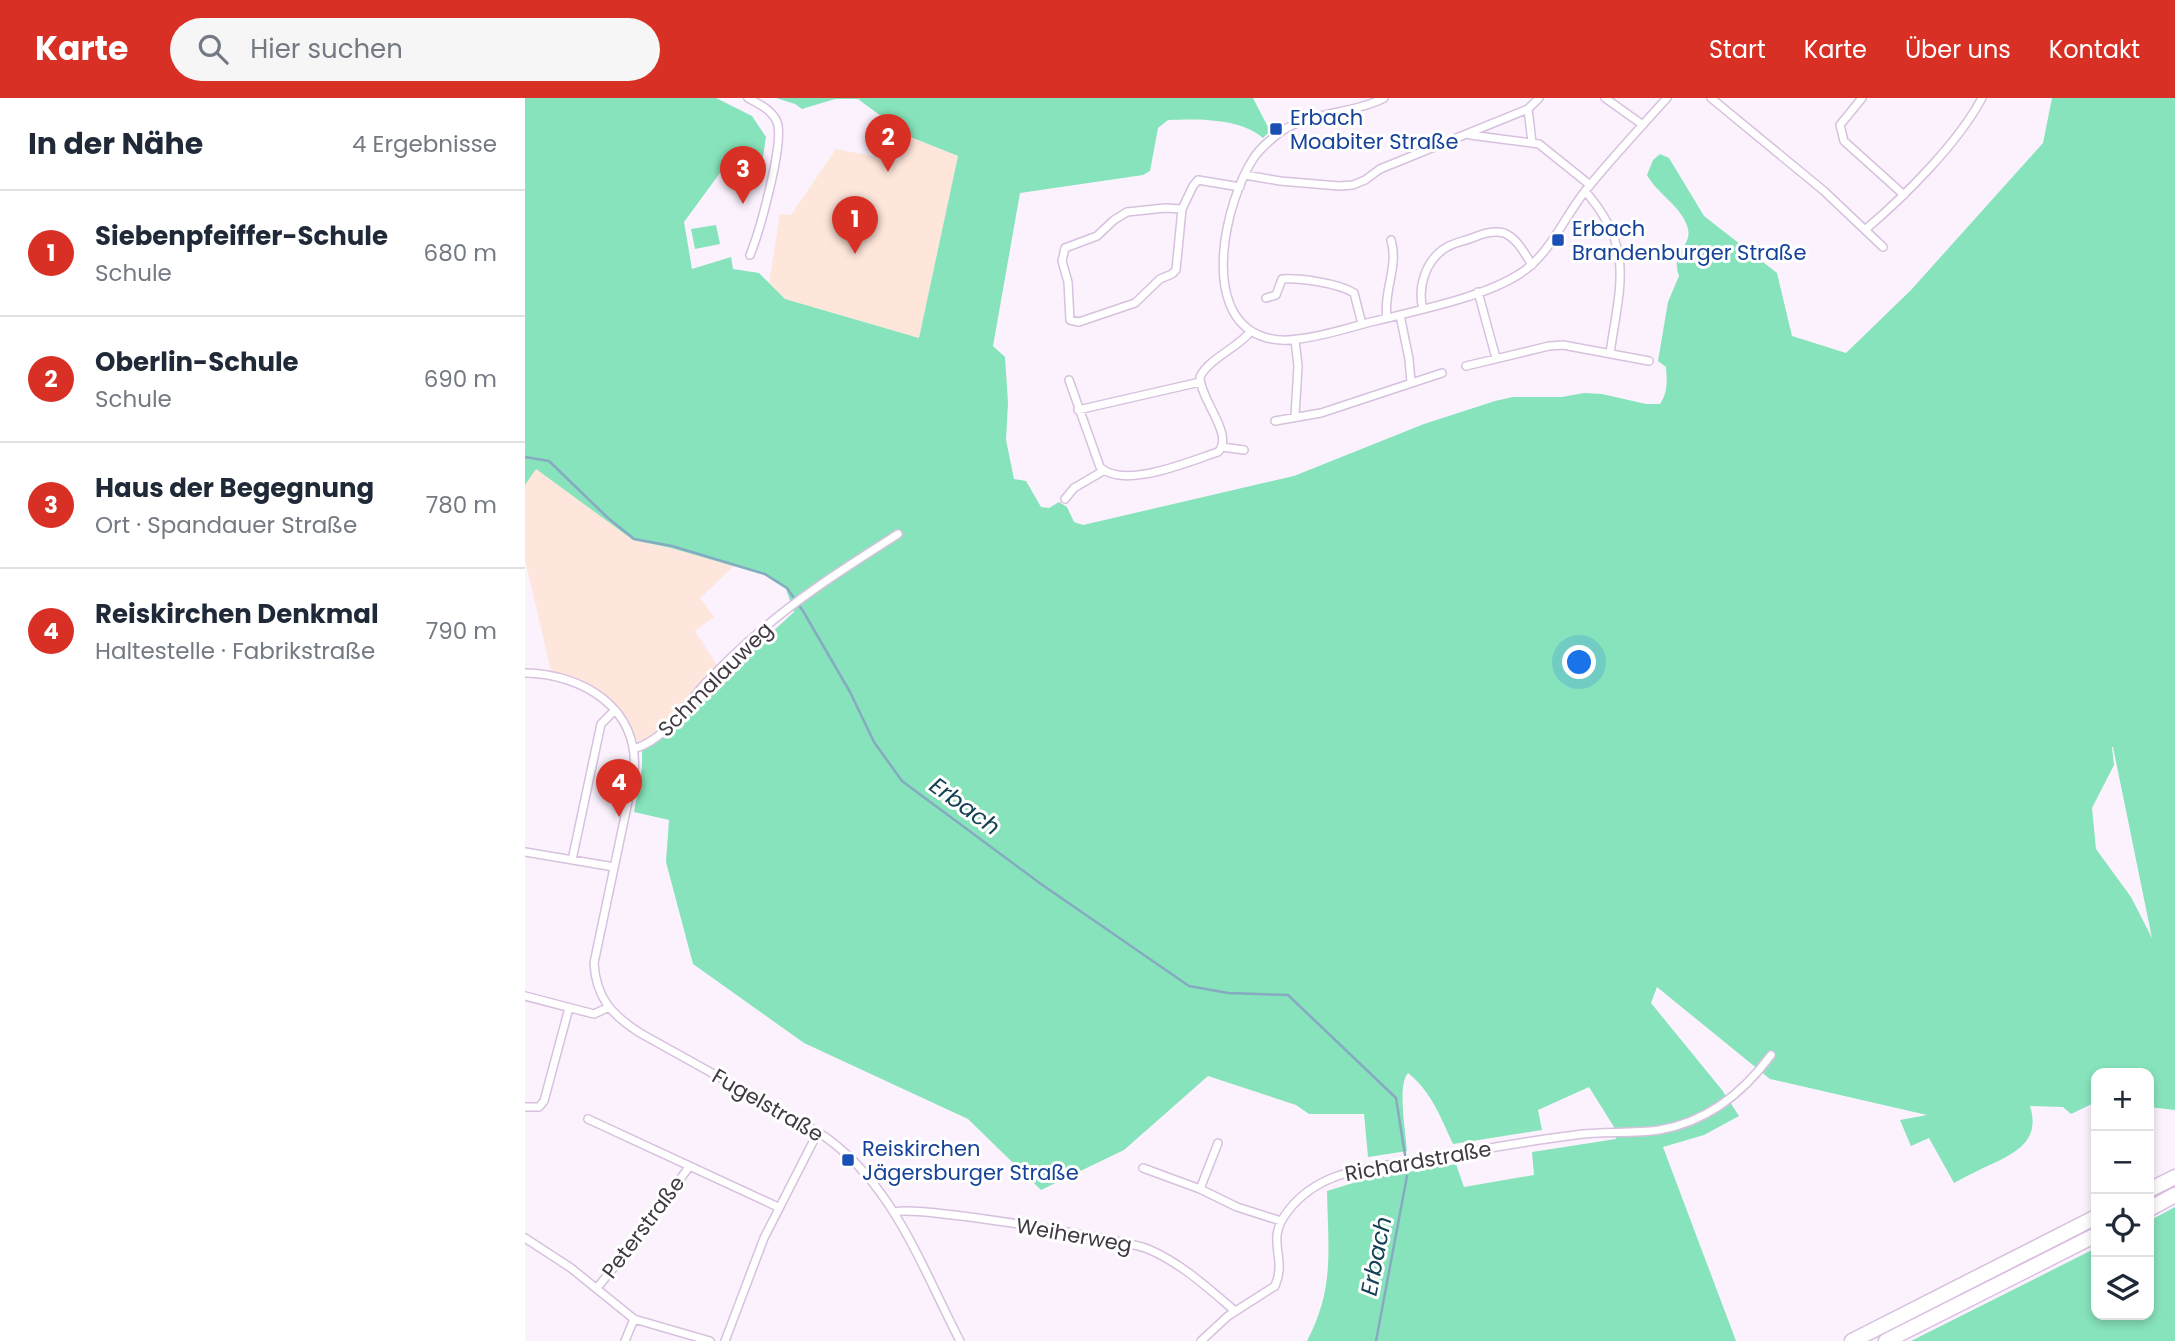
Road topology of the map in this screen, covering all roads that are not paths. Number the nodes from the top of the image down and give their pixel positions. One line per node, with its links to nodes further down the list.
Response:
1 (748, 98): 21 (street)
2 (1384, 98): 13 (street)
3 (1539, 98): 9 (street)
4 (1605, 98): 10 (street)
5 (1667, 98): 10 (street)
6 (1711, 98): 18 (street)
7 (1862, 98): 16 (street)
8 (1982, 98): 16 (street)
9 (1528, 109): 11 (street); 12 (street)
10 (1643, 125): 15 (street)
11 (1467, 135): 12 (street); 13 (street)
12 (1532, 142): 15 (street)
13 (1245, 175): 14 (street)
14 (1240, 187): 17 (street); 29 (street)
15 (1588, 188): 22 (street); 31 (street)
16 (1904, 194): 18 (street)
17 (1182, 209): 17 (street)
18 (1866, 229): 20 (street)
19 (1391, 240): 27 (street)
20 (1883, 247)
21 (750, 255)
22 (1532, 265): 23 (street); 25 (street)
23 (1478, 292): 25 (street); 32 (street)
24 (1266, 298): 28 (street)
25 (1423, 309): 26 (street)
26 (1400, 315): 27 (street); 38 (street)
27 (1387, 318): 28 (street)
28 (1361, 324): 30 (street)
29 (1251, 331): 30 (street); 37 (street)
30 (1295, 340): 40 (street)
31 (1610, 353): 32 (street); 33 (street)
32 (1496, 358): 34 (street)
33 (1649, 361)
34 (1466, 366)
35 (1442, 373): 38 (street)
36 (1069, 380): 39 (street)
37 (1200, 382): 39 (street); 42 (street)
38 (1411, 382): 40 (street)
39 (1079, 410): 44 (street)
40 (1296, 416): 41 (street)
41 (1275, 421)
42 (1222, 447): 43 (street); 44 (street)
43 (1244, 450)
44 (1103, 471): 45 (street)
45 (1065, 499)
46 (898, 534): 49 (street, Schmalauweg)
47 (525, 673): 48 (street)
48 (615, 710): 49 (street); 51 (street)
49 (634, 749): 52 (street)
50 (525, 854): 51 (street)
51 (572, 860): 52 (street)
52 (614, 867): 54 (street)
53 (525, 996): 55 (street)
54 (609, 1007): 55 (street); 59 (street, Fugelstraße)
55 (569, 1009): 57 (street)
56 (1771, 1055): 71 (street, Richardstraße)
57 (525, 1107)
58 (588, 1119): 61 (street, Peterstraße)
59 (818, 1132): 68 (street); 69 (street, Fugelstraße)
60 (1219, 1143): 65 (street)
61 (689, 1167): 68 (street, Peterstraße); 74 (street, Peterstraße)
62 (1143, 1168): 65 (street)
63 (2175, 1177): 64 (highway)
64 (2154, 1188)
65 (1200, 1189): 71 (street)
66 (2175, 1195): 67 (highway)
67 (2154, 1206)
68 (778, 1207): 79 (street)
69 (895, 1212): 75 (street, Weiherweg); 80 (street, Fugelstraße)
70 (2091, 1220): 82 (highway)
71 (1280, 1221): 75 (street)
72 (525, 1238): 74 (street)
73 (2091, 1238): 83 (highway)
74 (597, 1288): 76 (street)
75 (1235, 1311): 81 (street)
76 (634, 1319): 77 (street); 78 (street)
77 (625, 1341)
78 (710, 1341)
79 (725, 1341)
80 (960, 1341)
81 (1201, 1341)
82 (1852, 1341)
83 (1886, 1341)

